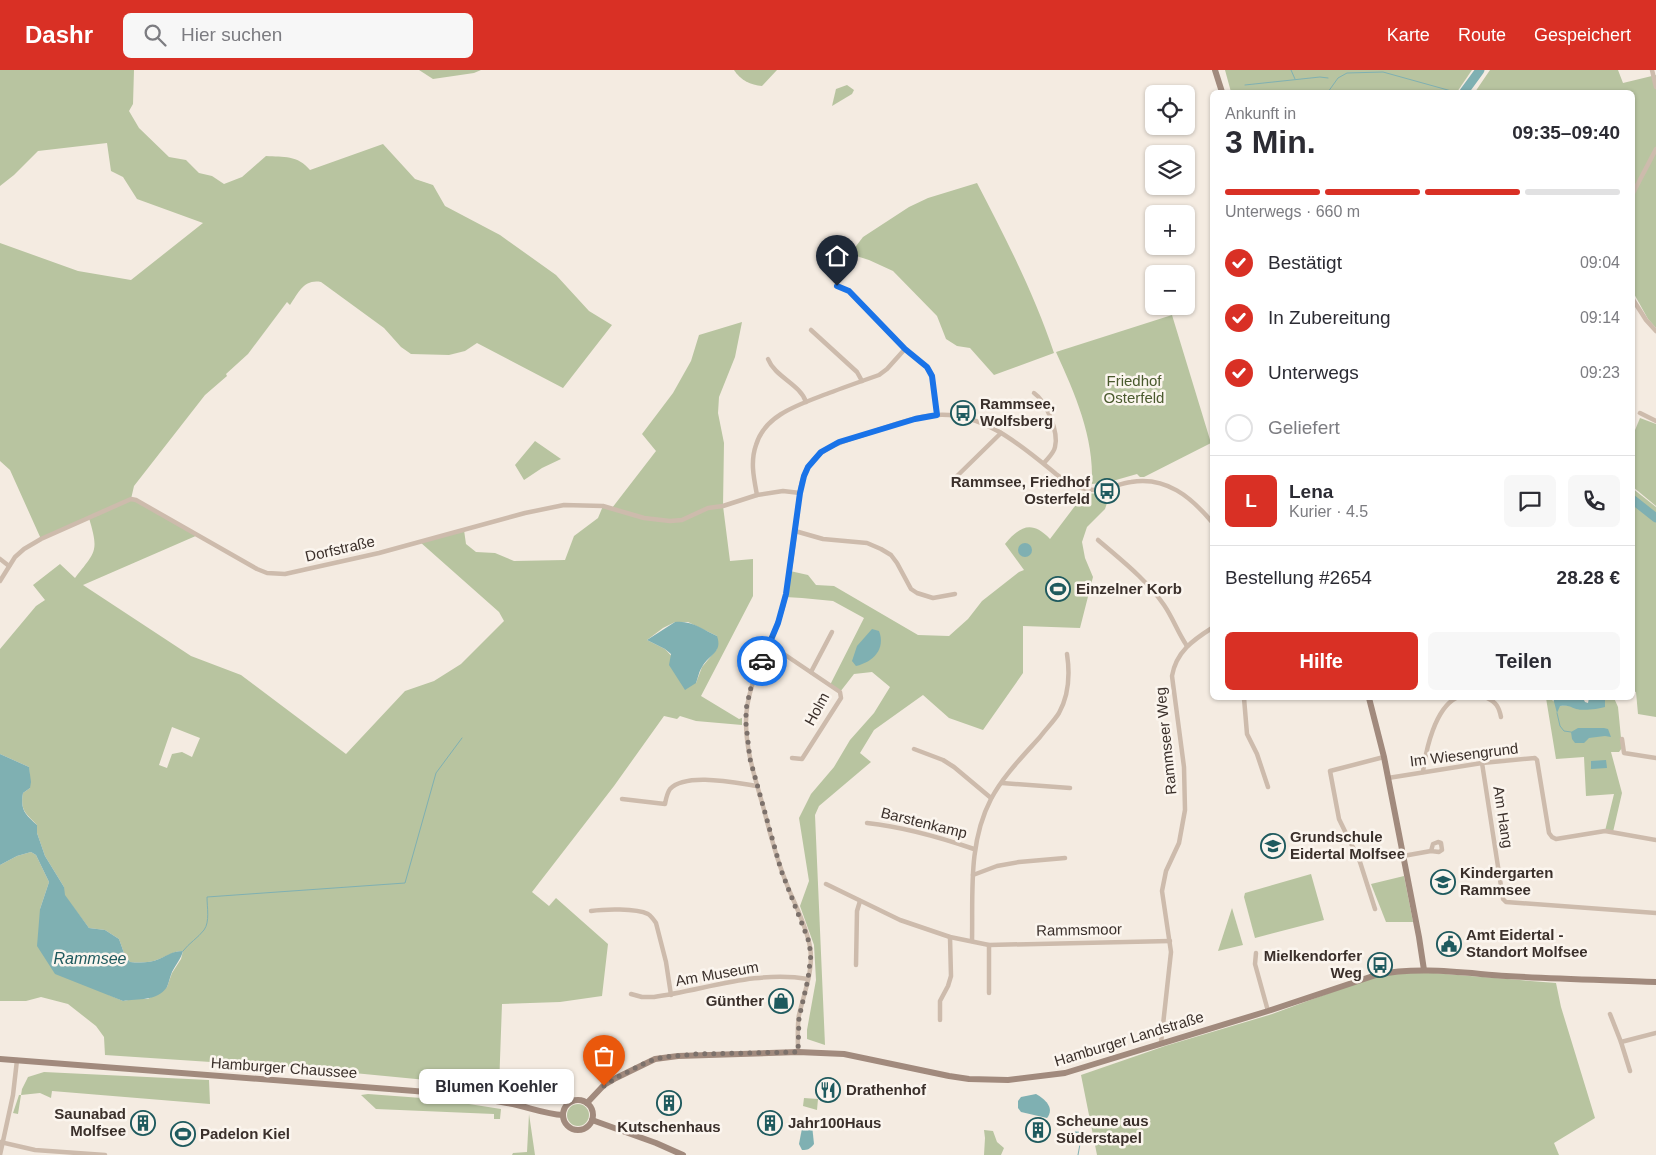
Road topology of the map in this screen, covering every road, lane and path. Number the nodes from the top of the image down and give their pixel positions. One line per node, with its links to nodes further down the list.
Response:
1 (1215, 70): 4 (main road)
2 (1652, 70): 3 (street)
3 (1656, 87)
4 (1221, 90)
5 (1656, 149): 6 (street)
6 (1635, 189)
7 (837, 286): 11 (street)
8 (1635, 303): 10 (street)
9 (810, 330): 13 (street)
10 (1656, 331)
11 (905, 349): 13 (street); 17 (street)
12 (768, 359): 15 (street)
13 (862, 380): 15 (street)
14 (1034, 393): 20 (street)
15 (806, 402): 23 (street)
16 (1640, 413): 18 (street)
17 (937, 415): 19 (street); 22 (street)
18 (1656, 421)
19 (1001, 433): 20 (street); 21 (street)
20 (1044, 463): 24 (street)
21 (956, 477)
22 (800, 493): 23 (street); 25 (street)
23 (757, 495): 28 (street, Dorfstraße)
24 (1210, 520)
25 (795, 531): 30 (street); 33 (street)
26 (1098, 540): 34 (street)
27 (0, 559): 28 (street)
28 (9, 566): 29 (street, Dorfstraße)
29 (0, 581)
30 (955, 594)
31 (1210, 630): 34 (street, Rammseer Weg)
32 (832, 632): 36 (street, Holm)
33 (769, 644): 36 (street, Holm); 51 (street)
34 (1188, 646): 69 (street, Rammseer Weg)
35 (1068, 654): 50 (street, Barstenkamp)
36 (811, 672): 45 (street, Holm)
37 (1244, 700): 52 (street)
38 (1370, 700): 44 (main road)
39 (1453, 700): 48 (street)
40 (1491, 700): 41 (street)
41 (1501, 717)
42 (1622, 739): 46 (street)
43 (914, 749): 54 (street)
44 (1384, 757): 49 (main road); 65 (street)
45 (792, 758)
46 (1656, 758)
47 (1482, 764): 48 (street, Im Wiesengrund); 57 (street, Im Wiesengrund); 67 (street, Am Hang)
48 (1423, 772): 49 (street, Im Wiesengrund)
49 (1388, 778): 60 (main road)
50 (1002, 783): 53 (street); 54 (street, Barstenkamp)
51 (757, 786): 55 (street); 75 (street)
52 (1268, 787)
53 (1070, 788)
54 (991, 798): 58 (street, Barstenkamp)
55 (622, 799)
56 (867, 823): 58 (street, Barstenkamp)
57 (1656, 840)
58 (974, 848): 62 (street, Barstenkamp)
59 (1431, 851): 60 (street)
60 (1403, 856): 74 (main road)
61 (1065, 858): 62 (street)
62 (973, 875): 70 (street, Barstenkamp)
63 (826, 884): 64 (street, Rammsmoor)
64 (860, 901): 68 (street, Rammsmoor); 73 (street)
65 (1375, 909)
66 (591, 912): 79 (street)
67 (1656, 913)
68 (950, 937): 70 (street, Rammsmoor); 82 (street)
69 (1170, 940): 71 (street, Rammsmoor); 85 (street, Rammseer Weg)
70 (972, 941): 71 (street, Rammsmoor)
71 (989, 945): 77 (street)
72 (1256, 953): 80 (street)
73 (856, 965)
74 (1424, 970): 76 (main road, Hamburger Landstraße); 80 (main road, Hamburger Landstraße)
75 (808, 979): 79 (street, Am Museum); 86 (street)
76 (1656, 982)
77 (989, 993)
78 (631, 994): 79 (street, Am Museum)
79 (671, 995)
80 (1268, 1011): 85 (main road, Hamburger Landstraße)
81 (1610, 1014): 84 (street)
82 (940, 1020)
83 (1656, 1033): 84 (street)
84 (1622, 1042): 89 (street)
85 (1161, 1043): 86 (main road, Hamburger Landstraße)
86 (798, 1052): 90 (main road, Hamburger Landstraße)
87 (0, 1059): 88 (main road, Hamburger Chaussee)
88 (18, 1060): 91 (main road, Hamburger Chaussee); 93 (street)
89 (1630, 1071)
90 (587, 1104): 91 (main road); 92 (main road)
91 (563, 1115): 92 (main road)
92 (592, 1120): 96 (main road)
93 (1, 1142): 94 (street); 95 (street)
94 (0, 1154)
95 (105, 1155)
96 (683, 1155)

